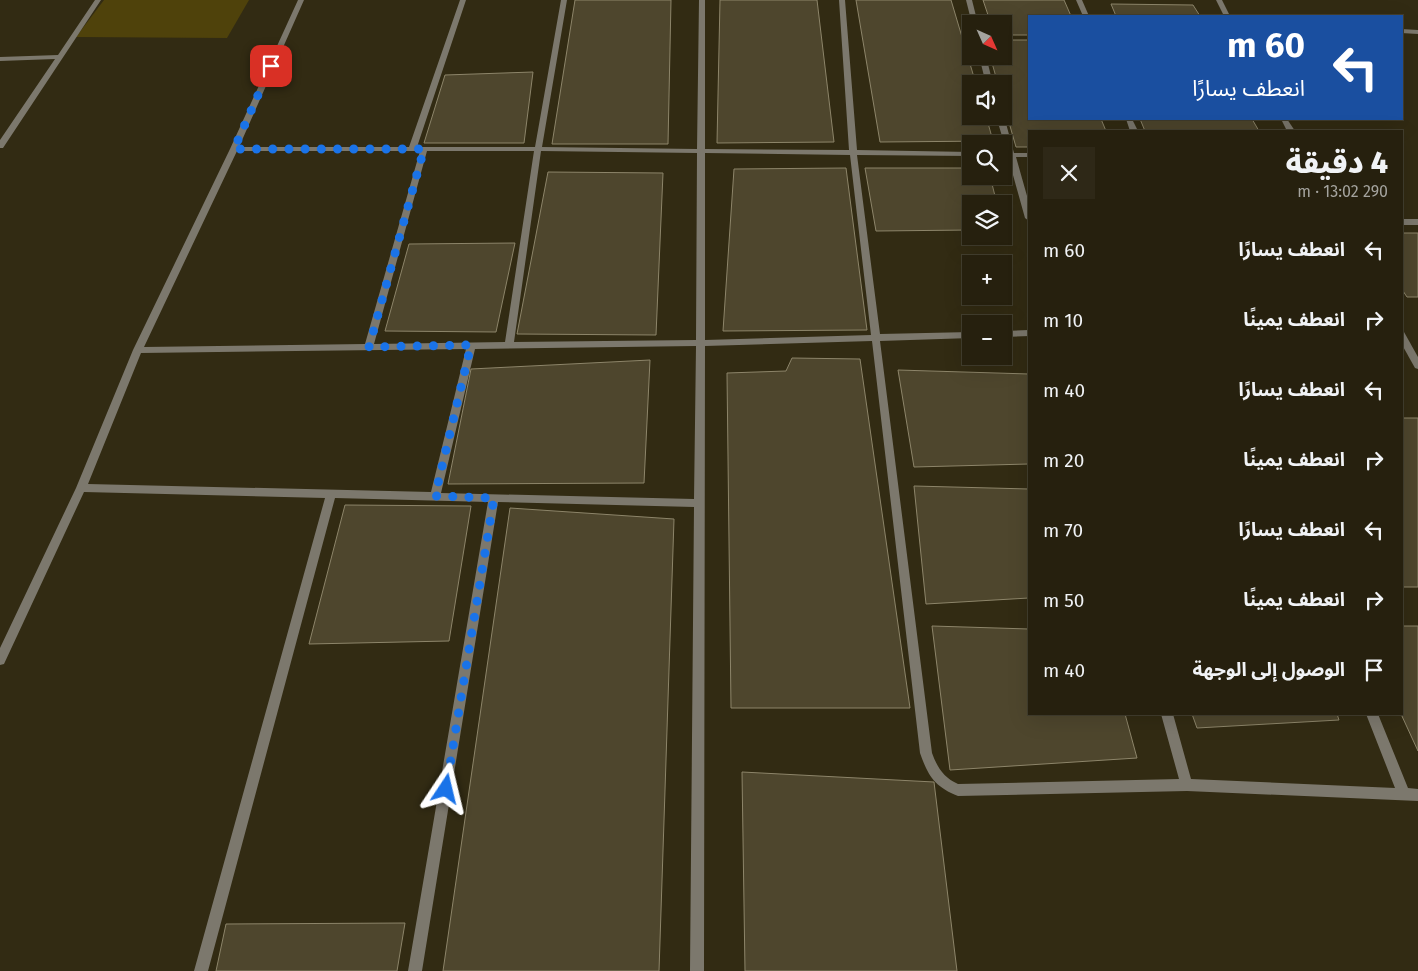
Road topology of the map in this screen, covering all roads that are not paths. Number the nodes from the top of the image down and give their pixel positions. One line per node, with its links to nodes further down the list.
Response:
1 (98, 0): 15 (street)
2 (301, 0): 18 (street)
3 (463, 0): 19 (street)
4 (564, 0): 21 (street)
5 (702, 0): 22 (street)
6 (842, 0): 23 (street)
7 (969, 0): 10 (street)
8 (1079, 0): 11 (street)
9 (1220, 0): 12 (street)
10 (973, 15)
11 (1086, 15)
12 (1227, 15)
13 (1403, 31): 14 (street)
14 (1418, 32)
15 (60, 57): 16 (street); 17 (street)
16 (0, 59)
17 (0, 146)
18 (234, 149): 19 (street); 40 (street)
19 (412, 149): 20 (street)
20 (424, 149): 21 (street); 39 (street)
21 (538, 149): 22 (street); 38 (street)
22 (700, 150): 23 (street); 36 (street)
23 (853, 151): 24 (street); 34 (street)
24 (962, 154)
25 (1012, 155): 26 (street)
26 (1028, 155)
27 (1012, 167): 28 (street)
28 (1028, 215)
29 (1403, 222): 30 (street)
30 (1418, 222)
31 (1028, 333): 32 (street)
32 (1012, 334)
33 (962, 335): 34 (street)
34 (875, 338): 36 (street); 50 (street)
35 (1403, 338): 41 (street)
36 (700, 344): 38 (street); 46 (street)
37 (471, 345): 38 (street); 39 (street); 44 (street)
38 (509, 345)
39 (369, 347): 40 (street)
40 (138, 350): 42 (street)
41 (1418, 366)
42 (81, 488): 43 (street); 47 (street)
43 (331, 494): 44 (street); 53 (street)
44 (435, 496): 45 (street)
45 (494, 498): 46 (street); 54 (street)
46 (700, 503): 55 (street)
47 (0, 660)
48 (1167, 715): 50 (street)
49 (1372, 715): 51 (street)
50 (1187, 785): 51 (street)
51 (1404, 795): 52 (street)
52 (1418, 795)
53 (201, 971)
54 (415, 971)
55 (697, 971)

